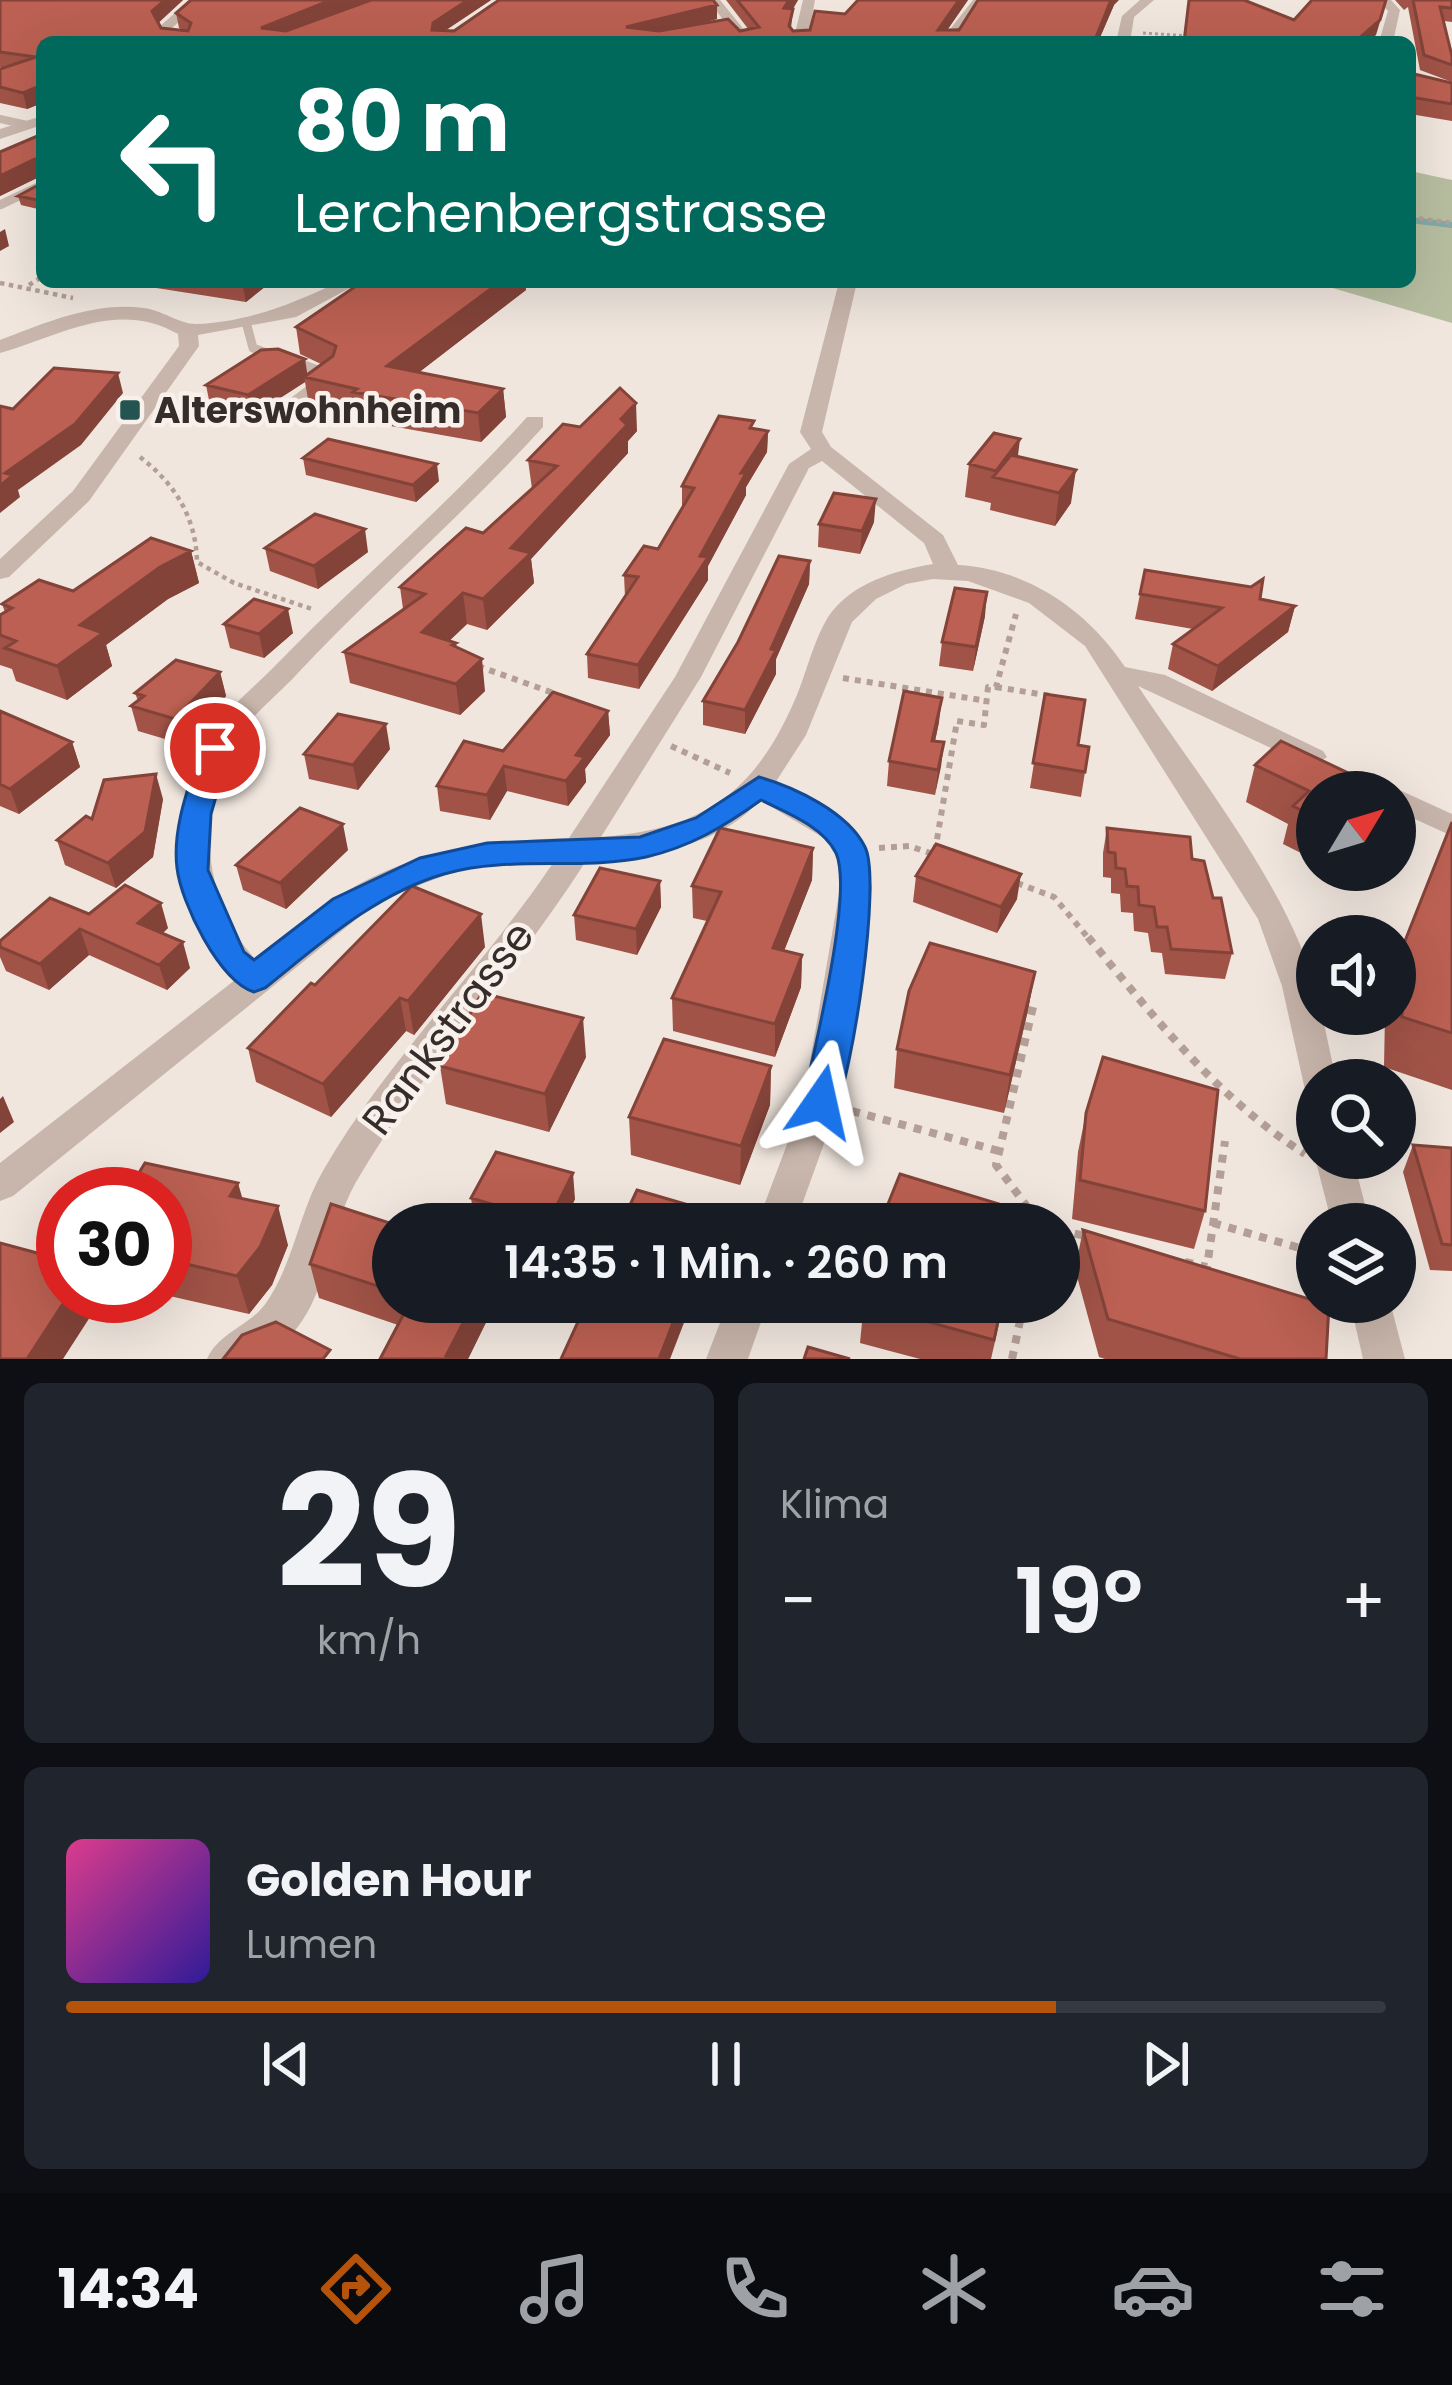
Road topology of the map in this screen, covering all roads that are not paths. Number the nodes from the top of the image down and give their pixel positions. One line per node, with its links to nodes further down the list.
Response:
1 (197, 0): 9 (street)
2 (713, 0): 7 (street)
3 (809, 0): 11 (street)
4 (979, 0): 12 (street)
5 (1148, 0): 13 (street)
6 (1384, 0): 14 (street)
7 (732, 25): 8 (street); 10 (street)
8 (712, 26)
9 (170, 36)
10 (742, 36)
11 (801, 36)
12 (952, 36)
13 (1124, 36)
14 (1387, 36)
15 (0, 119): 16 (lane)
16 (34, 122): 17 (street)
17 (0, 134)
18 (36, 188): 19 (lane)
19 (0, 205)
20 (341, 288): 22 (street)
21 (846, 288): 27 (street)
22 (246, 322): 23 (street); 25 (lane)
23 (188, 331): 24 (street); 28 (street)
24 (0, 346)
25 (270, 422)
26 (535, 422): 36 (street)
27 (823, 451): 29 (street); 35 (street, Rankstrasse)
28 (0, 572)
29 (949, 572): 30 (street); 32 (street)
30 (1119, 674): 31 (street); 37 (street)
31 (1339, 771)
32 (759, 787): 35 (street); 39 (street)
33 (1416, 808): 34 (street)
34 (1452, 826)
35 (572, 853): 36 (street); 42 (street, Rankstrasse)
36 (254, 979): 38 (street)
37 (1314, 1059)
38 (0, 1185)
39 (784, 1203)
40 (740, 1323): 43 (street)
41 (1375, 1323): 44 (street)
42 (228, 1359)
43 (727, 1359)
44 (1384, 1359)

